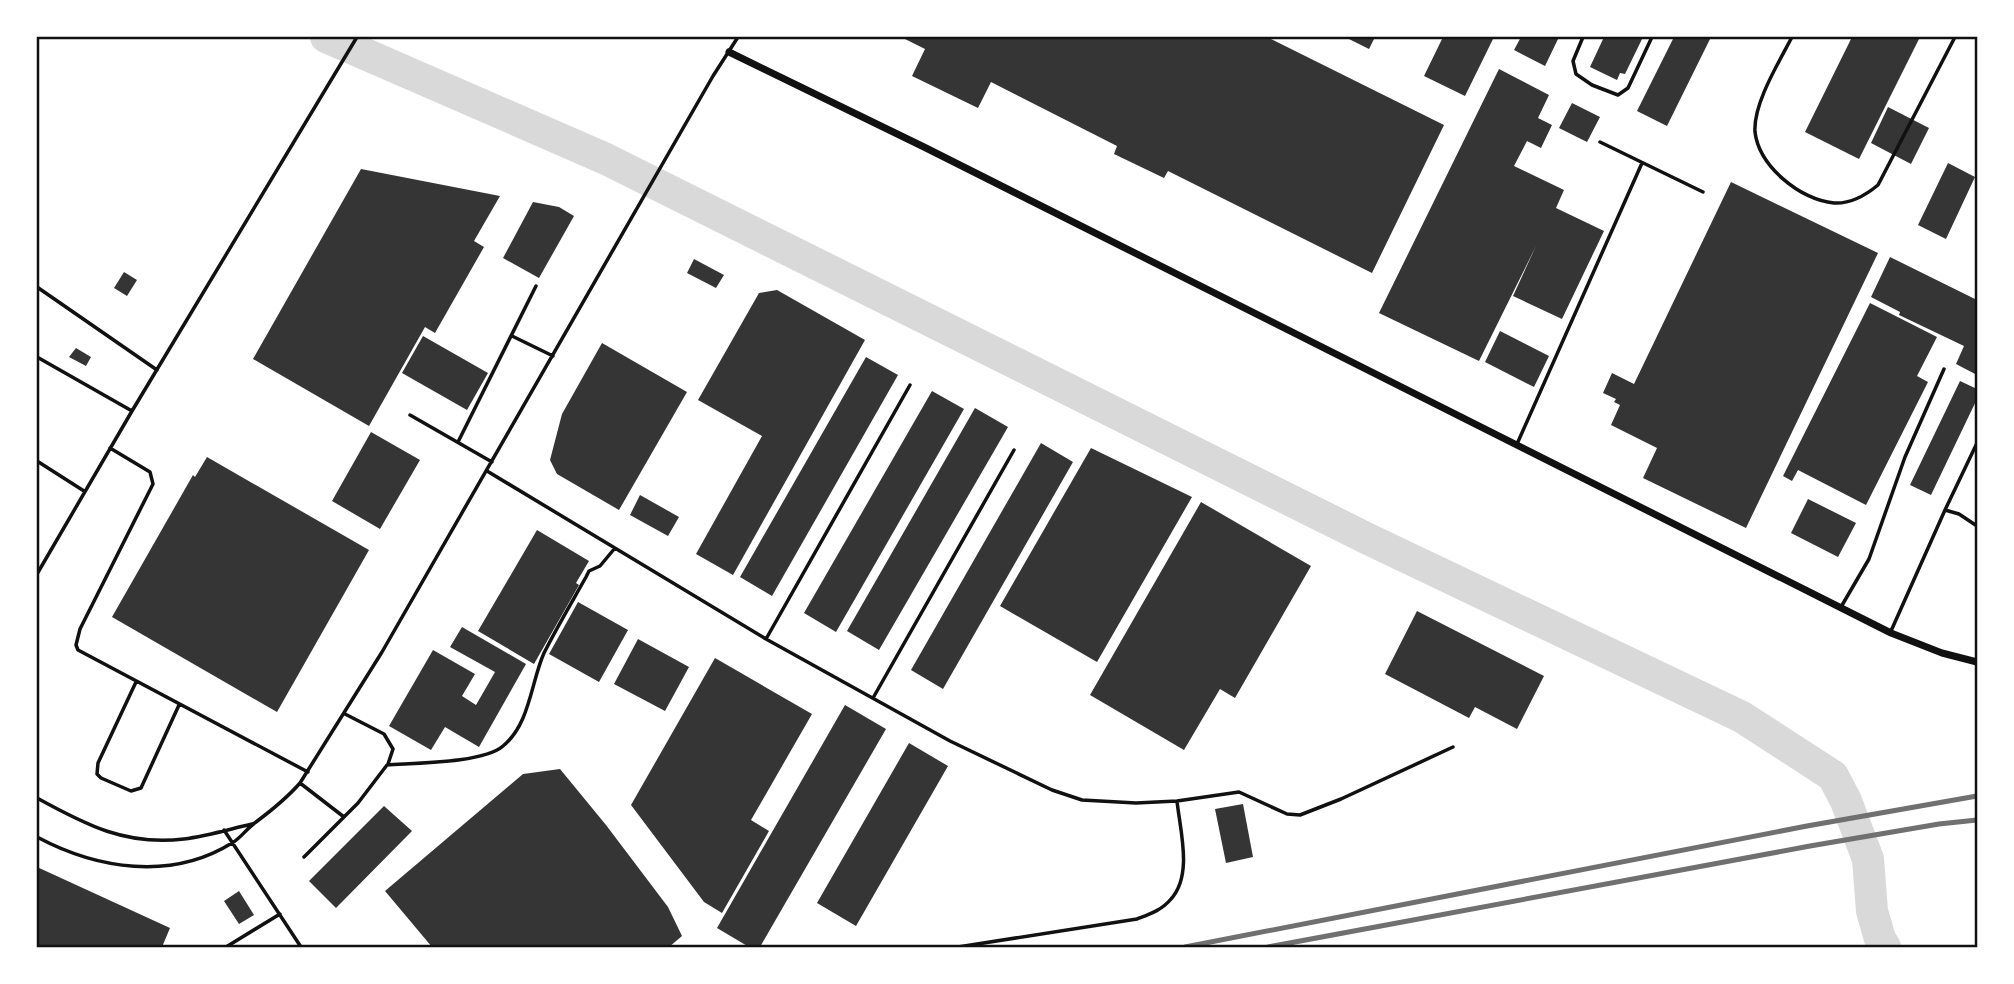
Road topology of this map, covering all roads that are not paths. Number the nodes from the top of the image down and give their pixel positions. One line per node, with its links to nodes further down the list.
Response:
1 (357, 37): 17 (lane)
2 (738, 37): 7 (lane)
3 (1583, 37): 4 (lane)
4 (1652, 37)
5 (1792, 37): 6 (lane)
6 (1955, 37)
7 (729, 52): 14 (lane); 23 (street)
8 (1600, 142): 9 (lane)
9 (1642, 163): 10 (lane); 23 (lane)
10 (1703, 192)
11 (536, 286): 13 (lane)
12 (37, 287): 17 (lane)
13 (512, 336): 14 (lane); 21 (lane)
14 (553, 356): 27 (lane)
15 (37, 357): 19 (lane)
16 (1944, 369): 34 (lane)
17 (157, 370): 19 (lane)
18 (910, 385): 36 (lane)
19 (132, 411): 24 (lane)
20 (410, 415): 21 (lane)
21 (458, 442): 27 (lane)
22 (1977, 443): 30 (lane)
23 (1516, 446): 34 (street)
24 (110, 448): 29 (lane); 38 (lane)
25 (1014, 450): 39 (lane)
26 (37, 461): 29 (lane)
27 (492, 462): 28 (lane)
28 (487, 471): 32 (lane); 41 (lane)
29 (84, 491): 33 (lane)
30 (1945, 510): 31 (lane); 35 (lane)
31 (1977, 526)
32 (615, 548): 36 (lane); 43 (lane)
33 (37, 574)
34 (1841, 607): 35 (street)
35 (1891, 633): 37 (street)
36 (766, 639): 39 (lane)
37 (1977, 662)
38 (136, 682): 40 (lane); 40 (lane)
39 (873, 698): 47 (lane)
40 (179, 705): 44 (lane)
41 (345, 714): 43 (lane); 44 (lane)
42 (1453, 747): 47 (lane)
43 (387, 765): 48 (lane)
44 (308, 772): 45 (lane)
45 (300, 783): 48 (lane); 49 (lane)
46 (37, 798): 50 (lane)
47 (1177, 801): 57 (lane)
48 (344, 817): 53 (lane)
49 (254, 823): 50 (lane); 52 (lane)
50 (224, 830): 52 (lane)
51 (37, 836): 52 (lane)
52 (234, 842): 54 (lane)
53 (304, 857)
54 (280, 914): 55 (lane); 56 (lane)
55 (226, 947)
56 (302, 947)
57 (958, 947)

